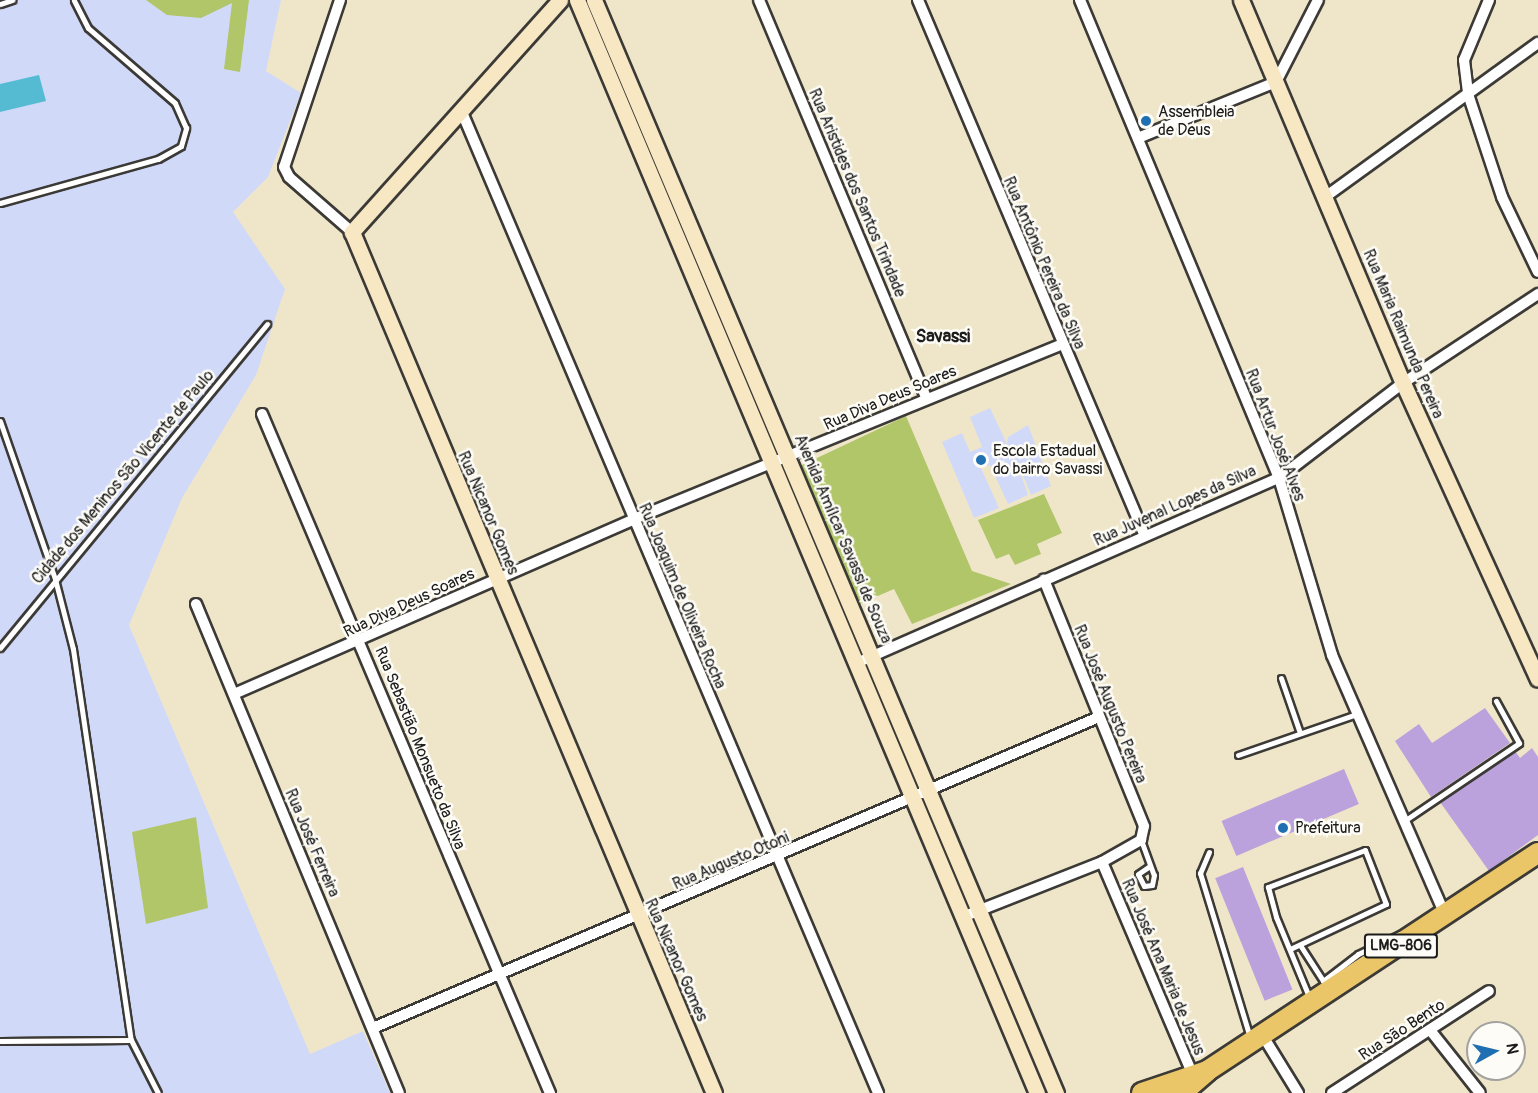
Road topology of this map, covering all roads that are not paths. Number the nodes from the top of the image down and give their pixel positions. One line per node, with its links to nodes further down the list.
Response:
1 (12, 0): 13 (lane)
2 (74, 0): 20 (lane)
3 (340, 0): 21 (street)
4 (560, 0): 17 (street)
5 (577, 0): 31 (street, Avenida Amílcar Savassi de Souza)
6 (594, 0): 30 (street, Avenida Amílcar Savassi de Souza)
7 (759, 0): 27 (street, Rua Aristides dos Santos Trindade)
8 (918, 0): 25 (street, Rua Antônio Pereira da Silva)
9 (1080, 0): 18 (street, Rua Artur José Alves)
10 (1241, 0): 15 (street, Rua Maria Raimunda Pereira)
11 (1318, 0): 15 (street)
12 (1489, 0): 16 (street)
13 (0, 4)
14 (1538, 43): 16 (street)
15 (1276, 82): 18 (street); 19 (street, Rua Maria Raimunda Pereira)
16 (1468, 94): 19 (street); 22 (street)
17 (461, 110): 21 (street); 33 (street, Rua Joaquim de Oliveira Rocha)
18 (1138, 138): 32 (street, Rua Artur José Alves)
19 (1325, 197): 26 (street, Rua Maria Raimunda Pereira)
20 (0, 203)
21 (352, 232): 36 (street, Rua Nicanor Gomes)
22 (1538, 272)
23 (1538, 294): 26 (street, Rua Juvenal Lopes da Silva)
24 (267, 324): 35 (lane, Cidade dos Meninos São Vicente de Paulo)
25 (1061, 345): 27 (street, Rua Diva Deus Soares); 34 (street, Rua Antônio Pereira da Silva)
26 (1403, 383): 32 (street, Rua Juvenal Lopes da Silva); 43 (street, Rua Maria Raimunda Pereira)
27 (926, 398): 30 (street, Rua Diva Deus Soares)
28 (262, 414): 39 (street, Rua Sebastião Monsueto da Silva)
29 (0, 421): 35 (lane)
30 (789, 456): 31 (street, Rua Diva Deus Soares); 41 (street, Avenida Amílcar Savassi de Souza)
31 (774, 462): 33 (street, Rua Diva Deus Soares); 41 (street, Avenida Amílcar Savassi de Souza)
32 (1279, 477): 34 (street, Rua Juvenal Lopes da Silva); 46 (street, Rua Artur José Alves)
33 (634, 519): 36 (street, Rua Diva Deus Soares); 56 (street, Rua Joaquim de Oliveira Rocha)
34 (1145, 536): 37 (street, Rua Juvenal Lopes da Silva)
35 (55, 579): 40 (lane, Cidade dos Meninos São Vicente de Paulo); 70 (lane)
36 (496, 579): 39 (street, Rua Diva Deus Soares); 60 (street, Rua Nicanor Gomes)
37 (1044, 580): 41 (street, Rua Juvenal Lopes da Silva); 47 (street, Rua José Augusto Pereira)
38 (196, 604): 44 (street, Rua José Ferreira)
39 (360, 642): 44 (street, Rua Diva Deus Soares); 64 (street, Rua Sebastião Monsueto da Silva)
40 (0, 648)
41 (866, 659): 50 (street, Avenida Amílcar Savassi de Souza); 51 (street, Avenida Amílcar Savassi de Souza)
42 (1281, 678): 48 (lane)
43 (1538, 679)
44 (234, 694): 68 (street, Rua José Ferreira)
45 (1496, 701): 52 (lane)
46 (1357, 714): 48 (lane); 52 (street, Rua Artur José Alves)
47 (1099, 717): 50 (street, Rua Augusto Otoni); 53 (street, Rua José Augusto Pereira)
48 (1300, 733): 49 (lane)
49 (1238, 755)
50 (930, 789): 51 (street, Rua Augusto Otoni); 59 (street, Avenida Amílcar Savassi de Souza)
51 (914, 796): 56 (street, Rua Augusto Otoni); 59 (street, Avenida Amílcar Savassi de Souza)
52 (1404, 820): 61 (street, Rua Artur José Alves)
53 (1142, 840): 57 (street); 58 (lane)
54 (1209, 852): 71 (lane)
55 (1538, 853): 61 (highway, LMG-806)
56 (777, 858): 60 (street, Rua Augusto Otoni); 78 (street, Rua Joaquim de Oliveira Rocha)
57 (1102, 862): 59 (street); 73 (street, Rua José Ana Maria de Jesus)
58 (1150, 866)
59 (972, 913): 79 (street, Avenida Amílcar Savassi de Souza); 80 (street, Avenida Amílcar Savassi de Souza)
60 (637, 918): 64 (street, Rua Augusto Otoni); 77 (street, Rua Nicanor Gomes)
61 (1439, 921): 65 (highway, LMG-806)
62 (1300, 945): 63 (lane); 63 (lane); 65 (lane)
63 (1290, 949): 67 (lane)
64 (498, 975): 68 (street, Rua Augusto Otoni); 76 (street, Rua Sebastião Monsueto da Silva)
65 (1326, 986): 67 (highway, LMG-806)
66 (1489, 991): 69 (street, Rua São Bento)
67 (1311, 1002): 71 (highway, LMG-806)
68 (373, 1028): 75 (street, Rua José Ferreira)
69 (1430, 1030): 83 (street, Rua São Bento); 84 (street)
70 (132, 1040): 72 (lane); 74 (lane)
71 (1258, 1040): 73 (highway, LMG-806); 82 (street)
72 (0, 1041)
73 (1194, 1080): 81 (highway, LMG-806)
74 (158, 1093)
75 (399, 1093)
76 (550, 1093)
77 (714, 1093)
78 (878, 1093)
79 (1036, 1093)
80 (1056, 1093)
81 (1142, 1093)
82 (1298, 1093)
83 (1332, 1093)
84 (1480, 1093)

